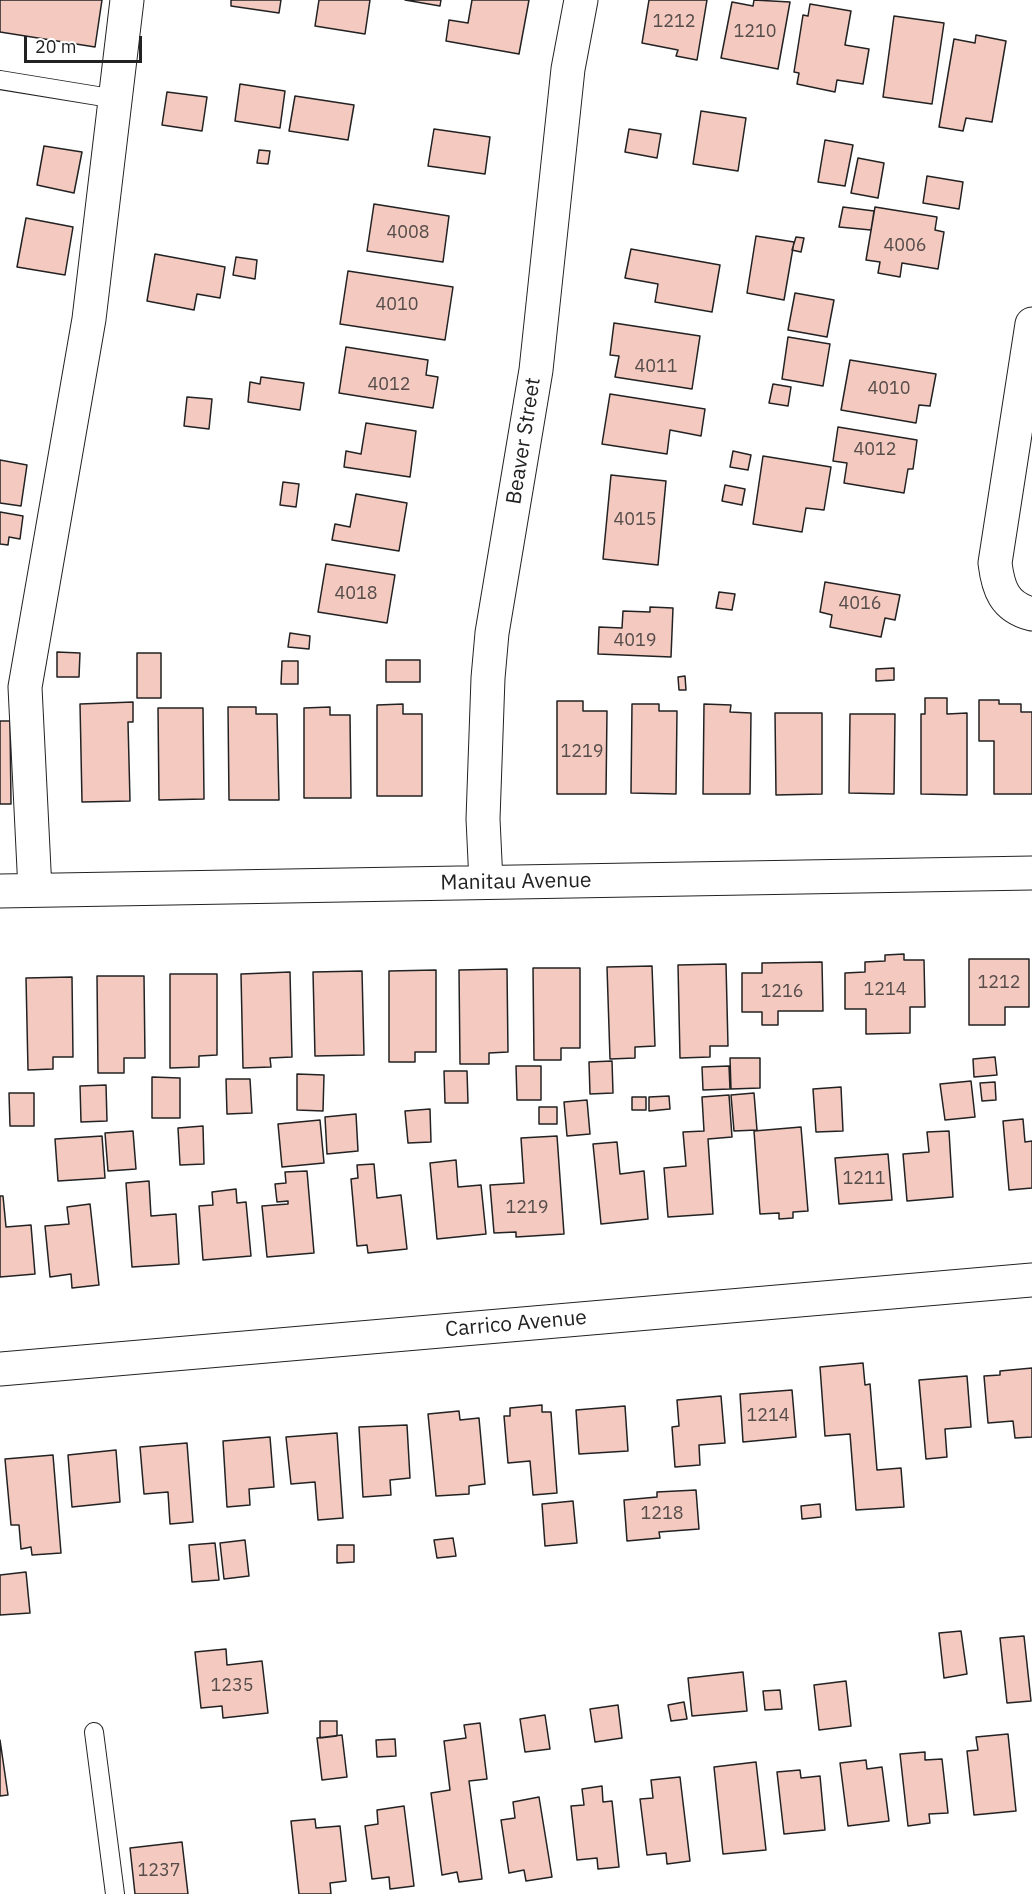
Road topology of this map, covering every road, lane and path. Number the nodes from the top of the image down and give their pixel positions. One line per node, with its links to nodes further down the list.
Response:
1 (127, 0): 4 (street)
2 (581, 0): 8 (street, Beaver Street)
3 (0, 80): 4 (lane)
4 (116, 99): 9 (street)
5 (1032, 324): 6 (street)
6 (1032, 614)
7 (1032, 873): 8 (street, Manitau Avenue)
8 (486, 882): 9 (street, Manitau Avenue)
9 (35, 890): 10 (street, Manitau Avenue)
10 (0, 891)
11 (1032, 1280): 12 (street, Carrico Avenue)
12 (0, 1369)
13 (94, 1732): 14 (lane)
14 (115, 1894)

